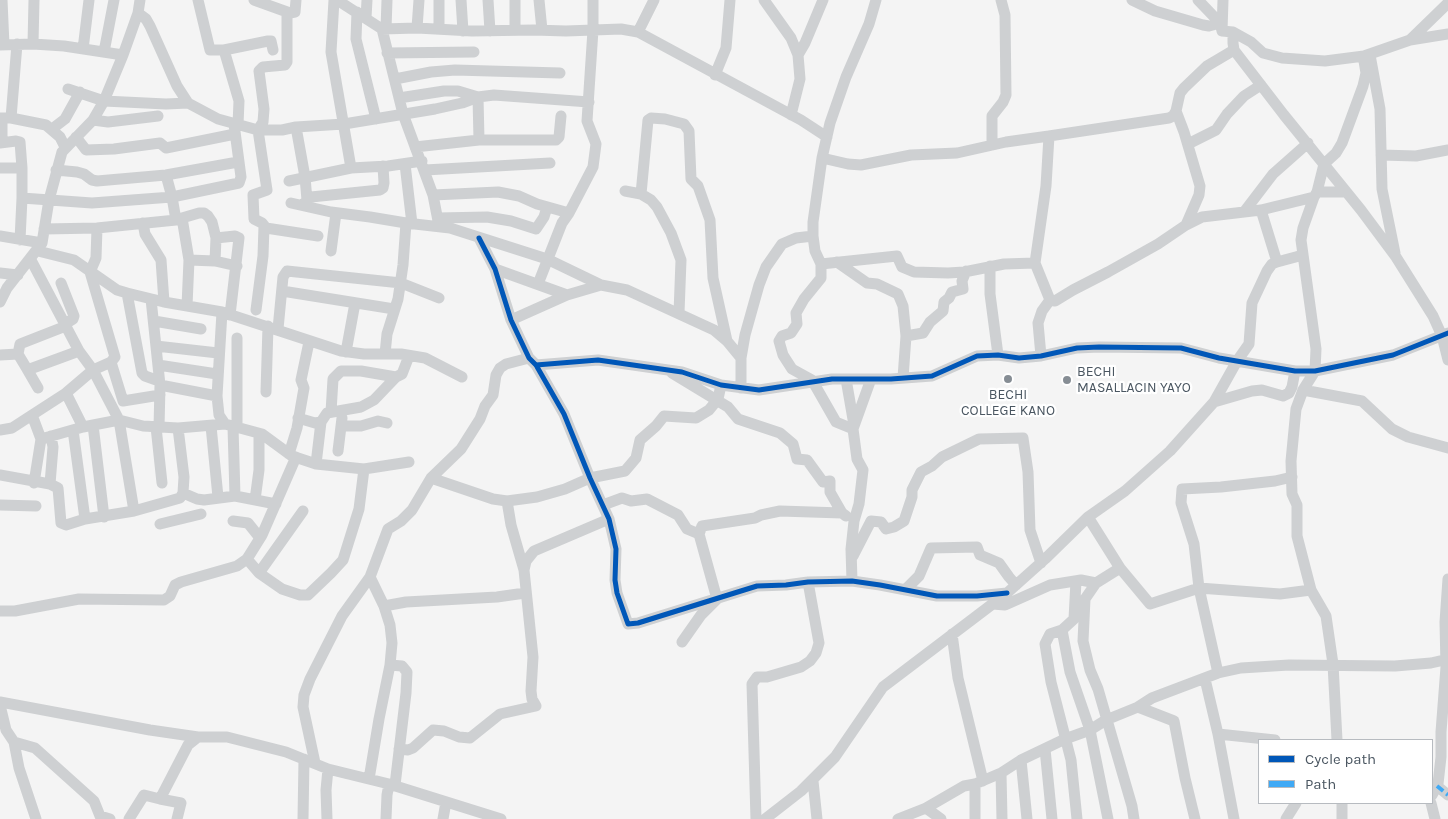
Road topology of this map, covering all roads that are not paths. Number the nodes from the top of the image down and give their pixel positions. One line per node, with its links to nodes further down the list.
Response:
1 (2, 0): 46 (street)
2 (34, 0): 45 (street)
3 (89, 0): 47 (street)
4 (114, 0): 51 (street)
5 (198, 0): 48 (street)
6 (254, 0): 28 (street)
7 (296, 0): 30 (street)
8 (335, 0): 31 (street); 76 (street)
9 (367, 0): 31 (street)
10 (387, 0): 33 (street)
11 (419, 0): 32 (street)
12 (439, 0): 34 (street)
13 (461, 0): 39 (street)
14 (488, 0): 40 (street)
15 (515, 0): 36 (street)
16 (539, 0): 37 (street)
17 (593, 0): 38 (street)
18 (654, 0): 41 (street)
19 (730, 0): 58 (street)
20 (764, 0): 54 (street)
21 (823, 0): 54 (street)
22 (876, 0): 83 (street)
23 (1001, 0): 88 (street)
24 (1132, 0): 35 (street)
25 (1198, 0): 35 (street)
26 (1223, 0): 35 (street)
27 (139, 3): 55 (street); 67 (street)
28 (273, 3): 30 (street)
29 (1448, 3): 43 (street)
30 (287, 12): 80 (street)
31 (362, 15): 33 (street); 74 (street)
32 (417, 28): 33 (street); 34 (street)
33 (384, 29): 53 (street)
34 (439, 29): 39 (street)
35 (1225, 29): 50 (street); 56 (street)
36 (515, 30): 37 (street); 40 (street)
37 (542, 30): 38 (street)
38 (593, 30): 41 (street); 66 (street)
39 (462, 31): 40 (street)
40 (490, 31)
41 (638, 32): 58 (street)
42 (1448, 34): 43 (street)
43 (1410, 40): 56 (street)
44 (17, 44): 45 (street); 46 (street); 73 (street)
45 (33, 44): 47 (street)
46 (2, 45)
47 (83, 49): 51 (street)
48 (224, 50): 49 (street); 78 (street)
49 (273, 50)
50 (1234, 50): 60 (street); 68 (street)
51 (104, 52): 55 (street)
52 (474, 52): 53 (street)
53 (387, 53): 59 (street)
54 (798, 55): 70 (street)
55 (123, 56): 65 (street)
56 (1367, 56): 92 (street); 97 (street)
57 (560, 73): 59 (street)
58 (715, 75): 70 (street)
59 (395, 80): 64 (street)
60 (1261, 85): 86 (street); 87 (street)
61 (68, 88): 62 (street)
62 (80, 92): 65 (street); 79 (street)
63 (478, 97): 64 (street); 66 (street); 69 (street); 84 (street)
64 (399, 98): 69 (street)
65 (104, 100): 67 (street); 75 (street)
66 (589, 102): 120 (street)
67 (188, 103): 78 (street)
68 (1176, 111): 81 (street); 87 (street)
69 (403, 114): 74 (street); 90 (street)
70 (791, 114): 83 (street)
71 (158, 116): 75 (street)
72 (560, 116): 84 (street)
73 (4, 118): 79 (street); 85 (street)
74 (376, 119): 76 (street)
75 (93, 120): 82 (street)
76 (344, 124): 77 (street); 102 (street)
77 (296, 127): 80 (street); 105 (street)
78 (235, 128): 80 (street); 82 (street); 94 (street)
79 (52, 129): 89 (street)
80 (258, 130): 126 (street)
81 (1048, 136): 88 (street); 144 (street)
82 (76, 137): 89 (street)
83 (827, 137): 93 (street)
84 (479, 140): 90 (street)
85 (1, 143): 101 (street)
86 (1308, 143): 97 (street); 118 (street)
87 (1188, 144): 125 (street)
88 (992, 145): 93 (street)
89 (65, 147): 103 (street)
90 (415, 147): 99 (street)
91 (1448, 150): 92 (street)
92 (1381, 155): 138 (street)
93 (822, 158): 131 (street)
94 (238, 162): 104 (street); 112 (street)
95 (550, 163): 99 (street)
96 (405, 164): 98 (street); 99 (street); 124 (street)
97 (1324, 164): 108 (street); 111 (street)
98 (383, 166): 102 (street); 115 (street)
99 (424, 166): 109 (street)
100 (0, 168): 101 (street)
101 (22, 168): 113 (street)
102 (350, 168): 105 (street)
103 (56, 170): 104 (street); 114 (street)
104 (166, 175): 112 (street)
105 (305, 177): 106 (street); 115 (street)
106 (288, 180)
107 (625, 191): 110 (street)
108 (1346, 192): 111 (street); 138 (street)
109 (434, 194): 116 (street); 122 (street)
110 (641, 194): 170 (street); 179 (street)
111 (1315, 195): 117 (street); 137 (street)
112 (172, 197): 114 (street); 121 (street)
113 (22, 198): 114 (street); 134 (street)
114 (49, 200): 128 (street)
115 (300, 203): 119 (street)
116 (547, 207): 120 (street); 122 (street)
117 (1261, 210): 118 (street); 143 (street)
118 (1244, 212): 125 (street)
119 (336, 213): 124 (street); 136 (street)
120 (569, 213): 139 (street)
121 (179, 219): 123 (street); 132 (street); 140 (street)
122 (438, 222): 124 (street); 133 (street)
123 (143, 223): 127 (street); 164 (street)
124 (409, 224): 154 (street)
125 (1186, 225): 162 (street)
126 (264, 226): 130 (street); 168 (street)
127 (97, 228): 128 (street); 150 (street)
128 (44, 229): 135 (street)
129 (0, 236): 134 (street)
130 (318, 236)
131 (813, 236): 145 (street); 191 (street)
132 (216, 238): 141 (street); 146 (street)
133 (479, 238): 139 (street); 148 (street)
134 (20, 240): 135 (street)
135 (37, 251): 150 (street); 152 (street); 173 (street)
136 (331, 251)
137 (1303, 255): 143 (street); 201 (street)
138 (1396, 257): 176 (street)
139 (547, 259): 155 (street); 156 (street)
140 (189, 260): 141 (street); 166 (street)
141 (215, 261): 146 (street)
142 (837, 262): 145 (street); 149 (street); 177 (street)
143 (1277, 262): 194 (street)
144 (1034, 263): 147 (street); 162 (street)
145 (821, 264): 208 (street)
146 (237, 266): 169 (street)
147 (990, 266): 149 (street); 188 (street)
148 (495, 269): 155 (street); 171 (street)
149 (966, 271): 177 (street)
150 (90, 272): 158 (street); 195 (street)
151 (0, 274): 152 (street)
152 (18, 275): 163 (street)
153 (61, 283): 173 (street)
154 (401, 283): 157 (street); 160 (street); 167 (street)
155 (538, 284): 159 (street)
156 (601, 285): 159 (street); 170 (street)
157 (282, 292): 165 (street); 174 (street)
158 (127, 293): 161 (street); 210 (street)
159 (567, 295): 171 (street)
160 (438, 298)
161 (151, 299): 164 (street); 172 (street)
162 (1050, 300): 190 (street)
163 (0, 302)
164 (164, 302): 166 (street)
165 (354, 303): 167 (street); 183 (street)
166 (187, 306): 169 (street)
167 (394, 309): 186 (street)
168 (256, 310)
169 (226, 313): 174 (street); 184 (street)
170 (679, 313): 179 (street)
171 (511, 320): 193 (street)
172 (154, 321): 175 (street); 181 (street)
173 (66, 325): 182 (street); 185 (street)
174 (273, 328): 180 (street); 214 (street)
175 (201, 329)
176 (1445, 335): 192 (street); 201 (street)
177 (906, 336): 205 (street)
178 (237, 338): 226 (street)
179 (726, 340): 191 (street)
180 (309, 342): 183 (street); 221 (street)
181 (156, 346): 184 (street); 196 (street)
182 (80, 351): 197 (street); 198 (street)
183 (346, 352): 186 (street)
184 (218, 353): 202 (street)
185 (18, 354): 187 (street); 197 (street)
186 (385, 354): 189 (street)
187 (0, 355)
188 (998, 355): 190 (street); 205 (street)
189 (409, 356): 203 (street); 204 (street)
190 (1041, 356): 194 (street)
191 (741, 358): 212 (street)
192 (1448, 360)
193 (532, 361): 199 (street); 243 (street); 244 (street)
194 (1236, 361): 200 (street); 218 (street)
195 (111, 362): 198 (street); 210 (street)
196 (158, 365): 202 (street); 210 (street)
197 (27, 369): 211 (street)
198 (93, 370): 215 (street); 222 (street)
199 (669, 371): 209 (street); 217 (street)
200 (1295, 371): 201 (street); 218 (street)
201 (1315, 371): 213 (street)
202 (217, 374): 216 (street)
203 (396, 377): 219 (street); 219 (street)
204 (462, 377)
205 (904, 378): 207 (street)
206 (846, 379): 207 (street); 208 (street); 229 (street)
207 (872, 379): 229 (street)
208 (812, 380): 212 (street); 229 (street)
209 (721, 385): 212 (street); 217 (street)
210 (160, 387): 216 (street); 230 (street)
211 (38, 388)
212 (741, 388)
213 (1303, 390): 235 (street); 242 (street)
214 (266, 392)
215 (66, 393): 220 (street); 228 (street)
216 (216, 396): 226 (street)
217 (716, 400): 244 (street); 262 (street)
218 (1214, 402): 265 (street)
219 (336, 411): 223 (street); 227 (street)
220 (32, 415): 232 (street); 234 (street)
221 (298, 418): 223 (street); 237 (street)
222 (119, 420): 228 (street); 230 (street); 260 (street)
223 (321, 422): 239 (street)
224 (387, 422): 227 (street)
225 (212, 426): 226 (street); 231 (street); 252 (street)
226 (232, 426): 233 (street); 251 (street)
227 (342, 426): 236 (street)
228 (83, 427): 234 (street); 264 (street); 266 (street)
229 (853, 427): 270 (street)
230 (158, 428): 231 (street); 248 (street)
231 (178, 428): 249 (street)
232 (0, 430)
233 (259, 434): 237 (street); 253 (street)
234 (46, 438): 246 (street); 247 (street)
235 (1448, 448)
236 (338, 451)
237 (293, 456): 239 (street); 256 (street)
238 (409, 462): 240 (street)
239 (316, 464): 240 (street)
240 (364, 470): 279 (street)
241 (0, 476): 246 (street)
242 (1292, 477): 245 (street); 250 (street)
243 (431, 478): 255 (street); 280 (street)
244 (590, 478): 255 (street); 258 (street)
245 (1275, 481): 250 (street); 287 (street)
246 (34, 483): 247 (street)
247 (50, 484): 266 (street)
248 (162, 484)
249 (183, 492): 252 (street); 254 (street)
250 (1292, 494): 289 (street)
251 (235, 496): 252 (street); 253 (street)
252 (218, 497)
253 (254, 500): 256 (street)
254 (170, 501): 260 (street); 267 (street)
255 (507, 501): 278 (street)
256 (276, 504): 273 (street)
257 (0, 505): 259 (street)
258 (603, 505): 268 (street); 272 (street)
259 (36, 506)
260 (134, 511): 264 (street)
261 (303, 511): 279 (street)
262 (842, 513): 270 (street); 272 (street)
263 (201, 514): 267 (street)
264 (104, 517): 266 (street)
265 (1088, 517): 276 (street); 277 (street)
266 (85, 519)
267 (177, 519): 271 (street)
268 (609, 519): 278 (street); 292 (street)
269 (233, 521): 273 (street)
270 (854, 521): 275 (street)
271 (160, 524)
272 (699, 534): 292 (street)
273 (260, 538): 274 (street)
274 (247, 559): 279 (street); 295 (street)
275 (851, 560): 276 (street); 282 (street)
276 (1041, 562): 286 (street)
277 (1120, 568): 285 (street); 287 (street)
278 (524, 570): 290 (street)
279 (259, 573)
280 (370, 577): 294 (street); 320 (street)
281 (1448, 579): 299 (street)
282 (852, 581): 284 (street); 288 (street)
283 (1076, 581): 285 (street); 293 (street); 296 (street)
284 (808, 582): 292 (street); 344 (street)
285 (1096, 583): 306 (street)
286 (1016, 585): 288 (street); 291 (street)
287 (1199, 588): 289 (street); 302 (street)
288 (905, 590): 291 (street)
289 (1311, 590): 300 (street)
290 (525, 593): 294 (street); 316 (street)
291 (1007, 593): 293 (street)
292 (717, 600): 298 (street)
293 (993, 604): 297 (street)
294 (384, 606): 301 (street)
295 (0, 611)
296 (1062, 630): 308 (street); 311 (street)
297 (952, 634): 324 (street); 325 (street)
298 (682, 642)
299 (1447, 660): 300 (street); 327 (street)
300 (1333, 664): 302 (street); 307 (street)
301 (390, 665): 316 (street); 323 (street)
302 (1218, 673): 303 (street)
303 (1205, 679): 305 (street); 309 (street)
304 (0, 703): 310 (street); 315 (street)
305 (1138, 706): 306 (street); 356 (street)
306 (1106, 720): 308 (street); 355 (street)
307 (1335, 724): 313 (street); 314 (street)
308 (1090, 730): 311 (street); 354 (street)
309 (1218, 734): 312 (street); 357 (street)
310 (198, 737): 318 (street); 329 (street)
311 (1065, 739): 317 (street); 353 (street)
312 (1266, 739)
313 (1328, 739)
314 (1337, 739)
315 (14, 742): 335 (street); 336 (street)
316 (399, 749): 326 (street)
317 (1044, 749): 319 (street); 352 (street)
318 (304, 759): 320 (street); 339 (street)
319 (1021, 760): 322 (street); 351 (street)
320 (315, 763): 321 (street)
321 (328, 769): 323 (street); 340 (street)
322 (1000, 773): 325 (street); 350 (street)
323 (369, 778): 326 (street)
324 (813, 781): 345 (street); 346 (street)
325 (979, 782): 334 (street); 349 (street)
326 (392, 784): 330 (street); 341 (street)
327 (1434, 791): 328 (street)
328 (1448, 795)
329 (160, 798): 337 (street); 338 (street)
330 (446, 802): 342 (street); 343 (street)
331 (1295, 804): 358 (street)
332 (1342, 804): 359 (street)
333 (1431, 804): 360 (street)
334 (926, 808): 347 (street); 348 (street)
335 (36, 819)
336 (110, 819)
337 (130, 819)
338 (177, 819)
339 (303, 819)
340 (328, 819)
341 (386, 819)
342 (443, 819)
343 (498, 819)
344 (756, 819)
345 (765, 819)
346 (817, 819)
347 (898, 819)
348 (941, 819)
349 (975, 819)
350 (1002, 819)
351 (1028, 819)
352 (1052, 819)
353 (1077, 819)
354 (1108, 819)
355 (1134, 819)
356 (1195, 819)
357 (1234, 819)
358 (1286, 819)
359 (1342, 819)
360 (1435, 819)

